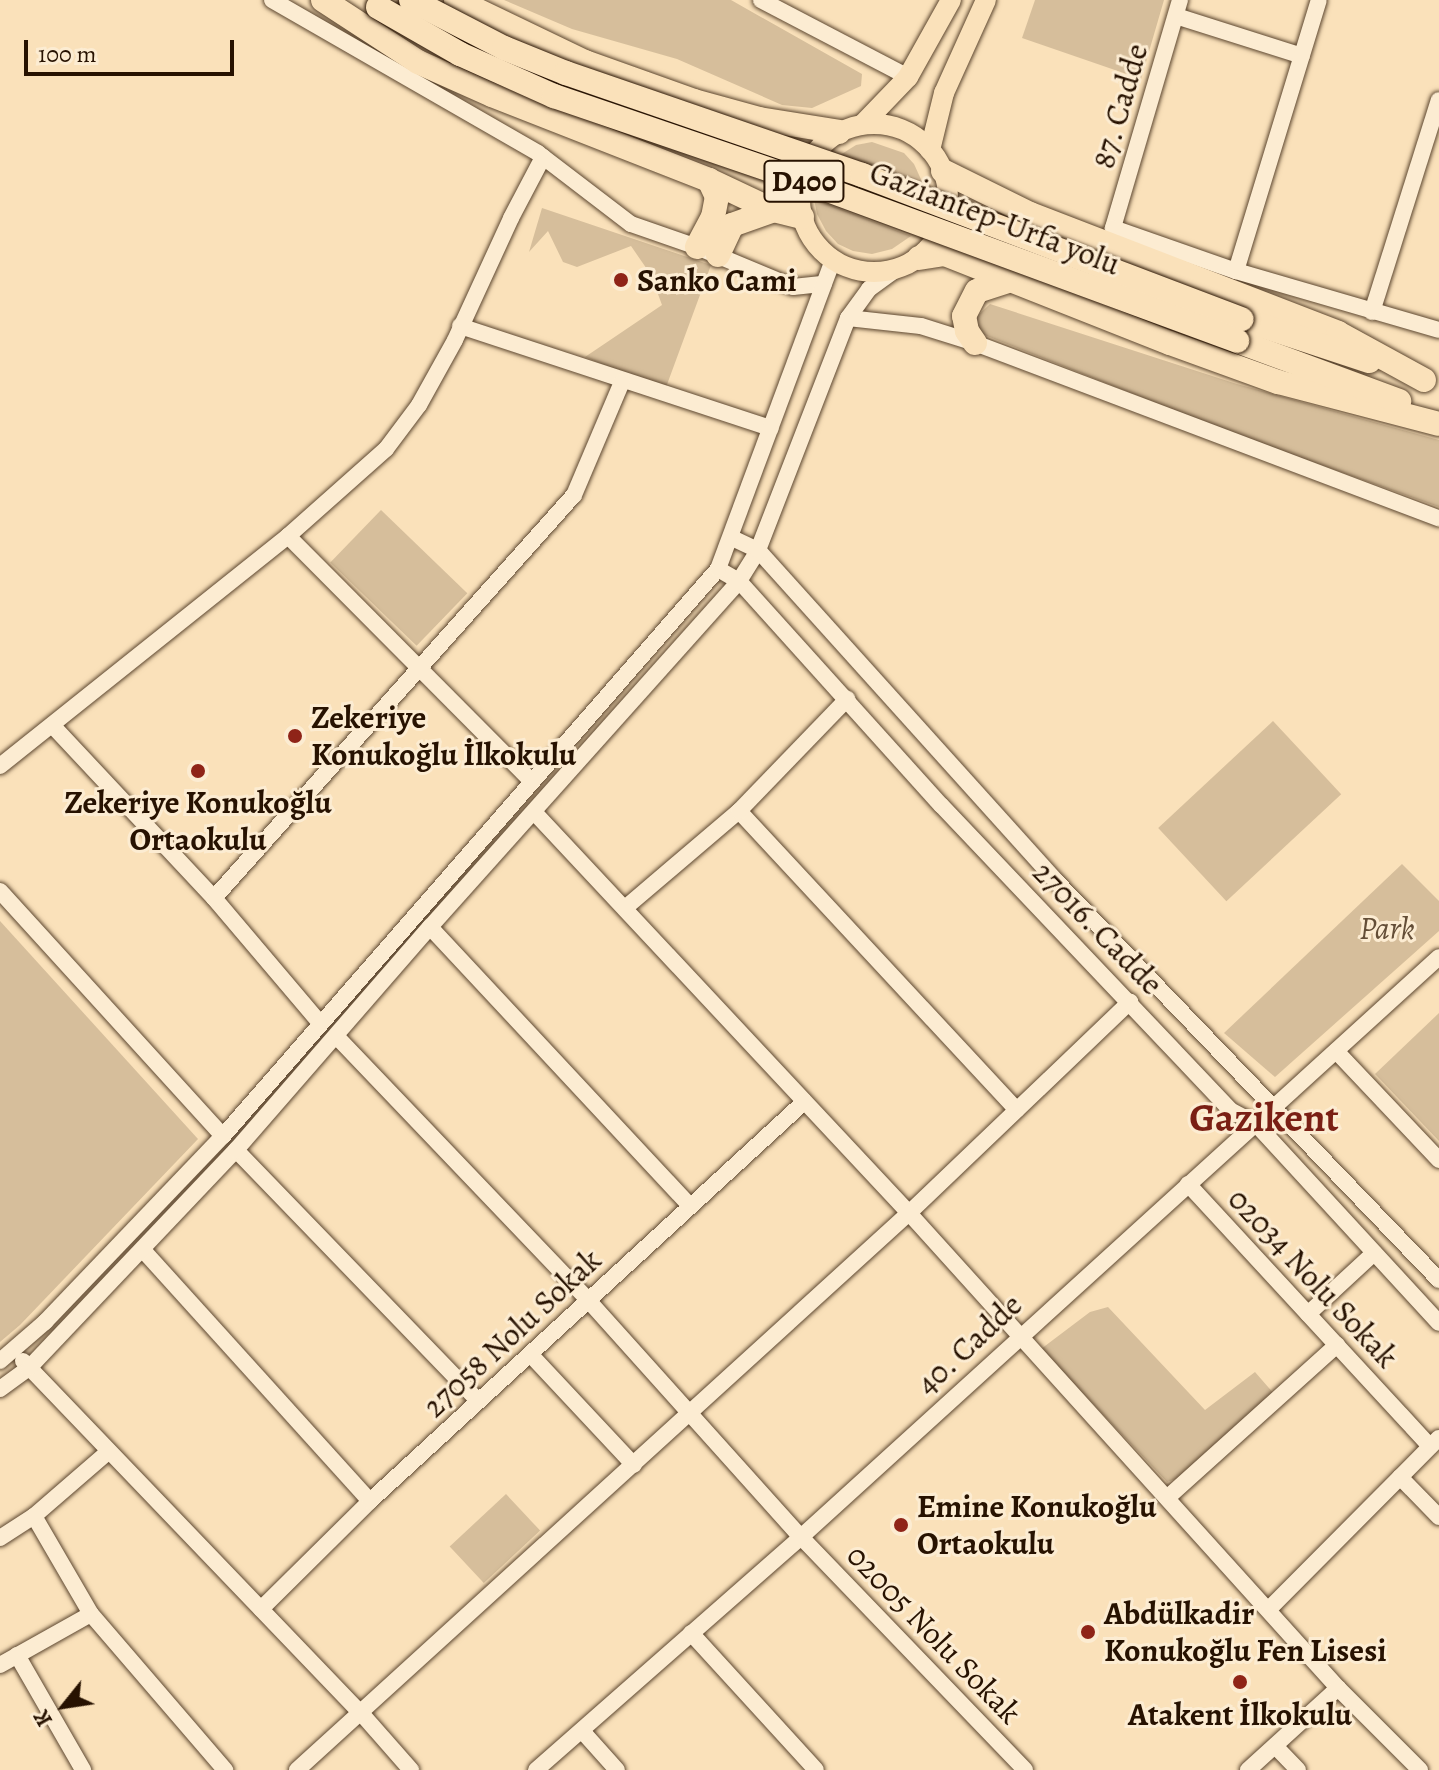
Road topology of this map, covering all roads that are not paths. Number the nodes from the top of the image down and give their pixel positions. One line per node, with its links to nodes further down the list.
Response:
1 (272, 0): 17 (street)
2 (323, 0): 19 (highway)
3 (411, 0): 31 (highway, Gaziantep-Urfa yolu / D400, bridge)
4 (456, 0): 15 (highway)
5 (761, 0): 12 (street)
6 (951, 0): 12 (main road)
7 (986, 0): 16 (main road)
8 (1319, 0): 11 (street)
9 (372, 4): 31 (highway, Gaziantep-Urfa yolu / D400, bridge)
10 (1178, 8): 11 (street); 25 (street, 87. Cadde)
11 (1302, 56): 25 (street)
12 (908, 77): 14 (main road)
13 (1439, 100): 28 (street)
14 (863, 124): 15 (main road); 16 (main road)
15 (839, 132): 21 (main road)
16 (930, 150): 18 (main road)
17 (543, 157): 22 (street); 30 (street)
18 (943, 171): 24 (main road); 35 (highway)
19 (709, 180): 20 (highway); 22 (highway)
20 (774, 210): 21 (highway); 22 (highway)
21 (802, 217): 23 (main road)
22 (708, 251): 27 (street)
23 (833, 260): 24 (main road); 27 (street)
24 (908, 264): 26 (highway); 29 (street)
25 (1236, 271): 28 (street)
26 (1013, 279): 33 (highway); 36 (highway)
27 (824, 284): 37 (street)
28 (1372, 312): 32 (street)
29 (848, 318): 33 (street); 41 (street)
30 (460, 326): 34 (street); 39 (street)
31 (1239, 330): 35 (highway, D400); 36 (highway, D400)
32 (1439, 330)
33 (975, 343): 38 (street)
34 (622, 382): 37 (street); 44 (street)
35 (1432, 383)
36 (1439, 422)
37 (771, 428): 40 (street)
38 (1439, 518)
39 (288, 536): 44 (street); 46 (street)
40 (732, 538): 41 (street, 27016. Cadde); 42 (street)
41 (758, 550): 43 (street); 61 (street, 27016. Cadde)
42 (718, 569): 43 (street, 27016. Cadde); 48 (street)
43 (739, 581): 45 (street, 27016. Cadde); 50 (street)
44 (420, 668): 48 (street); 52 (street)
45 (847, 699): 49 (street); 56 (street, 27016. Cadde)
46 (52, 725): 47 (street); 52 (street)
47 (0, 766)
48 (531, 781): 57 (street)
49 (739, 811): 53 (street); 62 (street)
50 (534, 812): 53 (street); 54 (street)
51 (0, 891): 64 (street)
52 (214, 898): 57 (street)
53 (625, 908): 60 (street)
54 (430, 927): 58 (street); 68 (street)
55 (1439, 957): 59 (street, 40. Cadde)
56 (1130, 1002): 62 (street); 63 (street, 27016. Cadde)
57 (320, 1023): 64 (street)
58 (337, 1037): 65 (street); 73 (street, 02005 Nolu Sokak)
59 (1336, 1051): 61 (street, 40. Cadde); 66 (street)
60 (804, 1102): 68 (street, 27058 Nolu Sokak); 69 (street)
61 (1272, 1109): 63 (street, 40. Cadde); 72 (street, 27016. Cadde)
62 (1017, 1110): 69 (street)
63 (1256, 1124): 67 (street, 40. Cadde); 71 (street, 27016. Cadde)
64 (223, 1136): 79 (street)
65 (236, 1150): 70 (street); 82 (street)
66 (1439, 1160)
67 (1188, 1184): 74 (street, 02034 Nolu Sokak); 76 (street, 40. Cadde)
68 (690, 1206): 73 (street, 27058 Nolu Sokak)
69 (909, 1213): 76 (street); 83 (street)
70 (143, 1250): 80 (street); 89 (street)
71 (1374, 1253): 74 (street); 75 (street, 27016. Cadde)
72 (1439, 1280)
73 (588, 1300): 78 (street, 27058 Nolu Sokak); 83 (street, 02005 Nolu Sokak)
74 (1308, 1314): 77 (street, 02034 Nolu Sokak)
75 (1439, 1323)
76 (1018, 1337): 88 (street); 92 (street, 40. Cadde)
77 (1337, 1345): 84 (street, 02034 Nolu Sokak); 88 (street)
78 (530, 1354): 82 (street, 27058 Nolu Sokak); 86 (street)
79 (7, 1356): 80 (street)
80 (29, 1368): 81 (street); 85 (street)
81 (0, 1389)
82 (478, 1401): 89 (street, 27058 Nolu Sokak)
83 (692, 1413): 86 (street); 92 (street, 02005 Nolu Sokak)
84 (1434, 1442): 87 (street)
85 (109, 1451): 90 (street); 94 (street)
86 (634, 1465): 101 (street)
87 (1400, 1477): 91 (street); 95 (street)
88 (1167, 1498): 95 (street)
89 (370, 1501): 94 (street, 27058 Nolu Sokak)
90 (34, 1516): 93 (street); 96 (street)
91 (1439, 1517)
92 (801, 1537): 97 (street, 40. Cadde); 104 (street, 02005 Nolu Sokak)
93 (0, 1538)
94 (261, 1609): 101 (street)
95 (1269, 1609): 100 (street)
96 (91, 1614): 98 (street); 106 (street)
97 (691, 1633): 102 (street, 40. Cadde); 111 (street)
98 (17, 1655): 99 (street); 105 (street)
99 (0, 1665)
100 (1338, 1688): 103 (street); 114 (street)
101 (361, 1713): 107 (street); 108 (street)
102 (583, 1732): 109 (street, 40. Cadde); 110 (street)
103 (1275, 1746): 112 (street); 113 (street)
104 (1022, 1769)
105 (83, 1770)
106 (225, 1770)
107 (297, 1770)
108 (411, 1770)
109 (536, 1770)
110 (617, 1770)
111 (816, 1770)
112 (1248, 1770)
113 (1298, 1770)
114 (1420, 1770)

